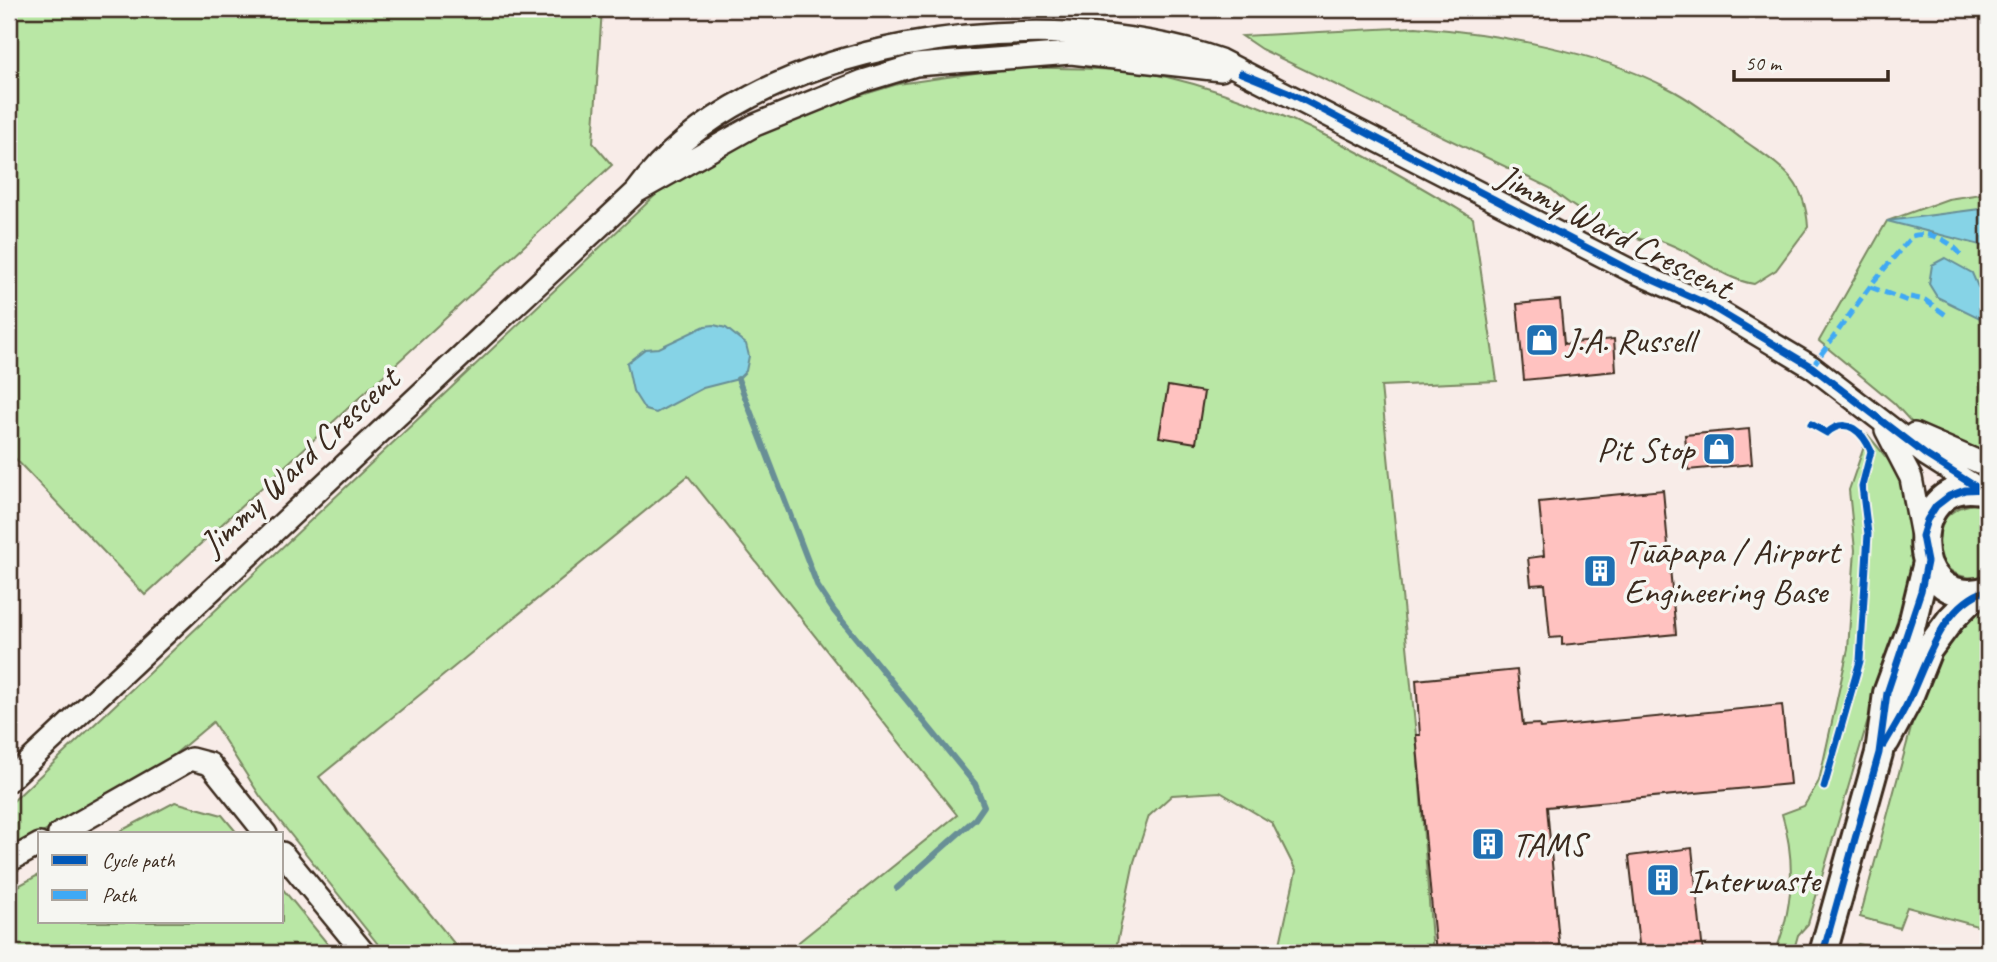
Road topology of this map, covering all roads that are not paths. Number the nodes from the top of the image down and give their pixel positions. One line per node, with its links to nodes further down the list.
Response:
1 (1241, 73): 2 (street, Jimmy Ward Crescent); 2 (street, Jimmy Ward Crescent); 3 (street, Jimmy Ward Crescent)
2 (636, 192): 8 (street, Jimmy Ward Crescent)
3 (1880, 420): 4 (street, Jimmy Ward Crescent); 5 (street, Jimmy Ward Crescent)
4 (1986, 485): 5 (main road)
5 (1925, 549): 6 (main road); 7 (main road)
6 (1983, 591): 7 (main road)
7 (1879, 753): 15 (main road)
8 (9, 780)
9 (63, 832): 10 (street)
10 (264, 832)
11 (38, 845): 13 (street)
12 (284, 855): 14 (street)
13 (9, 861)
14 (364, 953)
15 (1823, 953)

